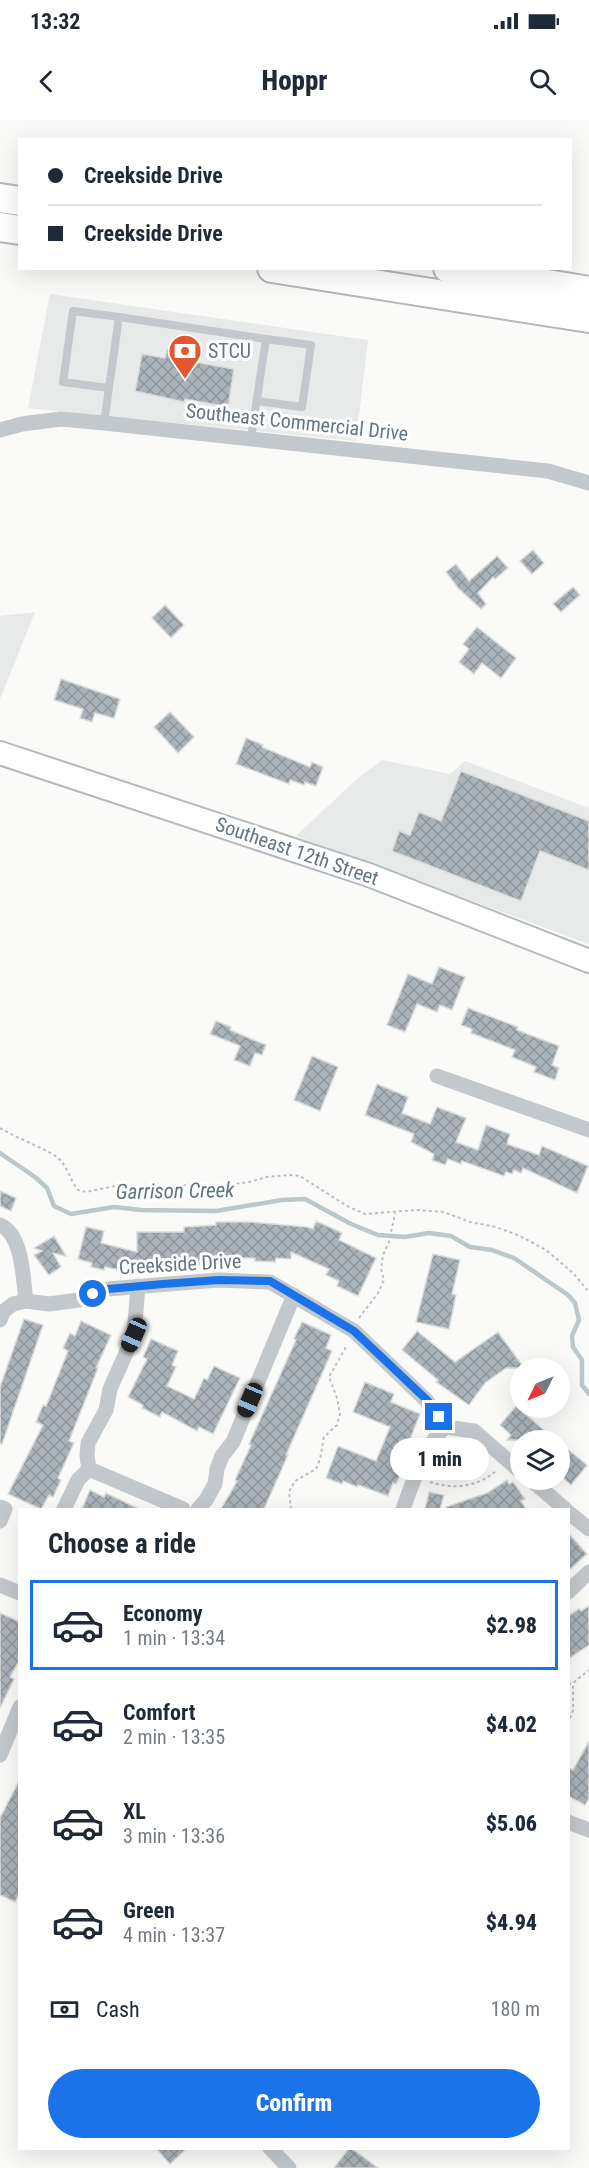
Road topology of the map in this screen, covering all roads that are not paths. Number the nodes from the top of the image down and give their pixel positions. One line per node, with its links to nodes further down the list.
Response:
1 (0, 198): 2 (highway)
2 (18, 201)
3 (0, 227): 4 (highway)
4 (18, 230)
5 (285, 270): 9 (highway)
6 (460, 270): 7 (highway)
7 (589, 291)
8 (119, 317): 10 (lane); 11 (lane); 11 (lane)
9 (589, 318)
10 (266, 339): 12 (lane); 12 (lane)
11 (109, 388): 13 (lane)
12 (257, 400): 15 (lane)
13 (104, 423): 14 (street, Southeast Commercial Drive); 15 (street, Southeast Commercial Drive)
14 (0, 430)
15 (251, 438): 16 (street, Southeast Commercial Drive)
16 (589, 483)
17 (0, 753): 18 (main road, Southeast 12th Street)
18 (589, 961)
19 (437, 1076): 20 (street)
20 (588, 1126)
21 (0, 1225): 24 (street)
22 (138, 1287): 23 (street, Creekside Drive); 24 (street, Creekside Drive); 28 (street)
23 (294, 1295): 26 (street, Creekside Drive); 33 (street)
24 (26, 1301): 25 (street, Creekside Drive)
25 (1, 1314)
26 (446, 1426): 27 (street); 34 (street)
27 (510, 1462)
28 (89, 1468): 31 (street); 32 (street)
29 (542, 1490): 35 (street)
30 (0, 1507): 37 (street)
31 (64, 1508)
32 (181, 1508)
33 (199, 1508)
34 (403, 1508)
35 (561, 1508)
36 (570, 1515): 38 (street)
37 (0, 1521)
38 (589, 1529)
39 (589, 1572): 41 (street)
40 (0, 1585): 42 (street)
41 (570, 1590)
42 (18, 1592)
43 (18, 1712): 44 (street)
44 (0, 1755)
45 (570, 1823): 46 (street)
46 (589, 1830)
47 (272, 2150): 48 (street)
48 (289, 2168)

